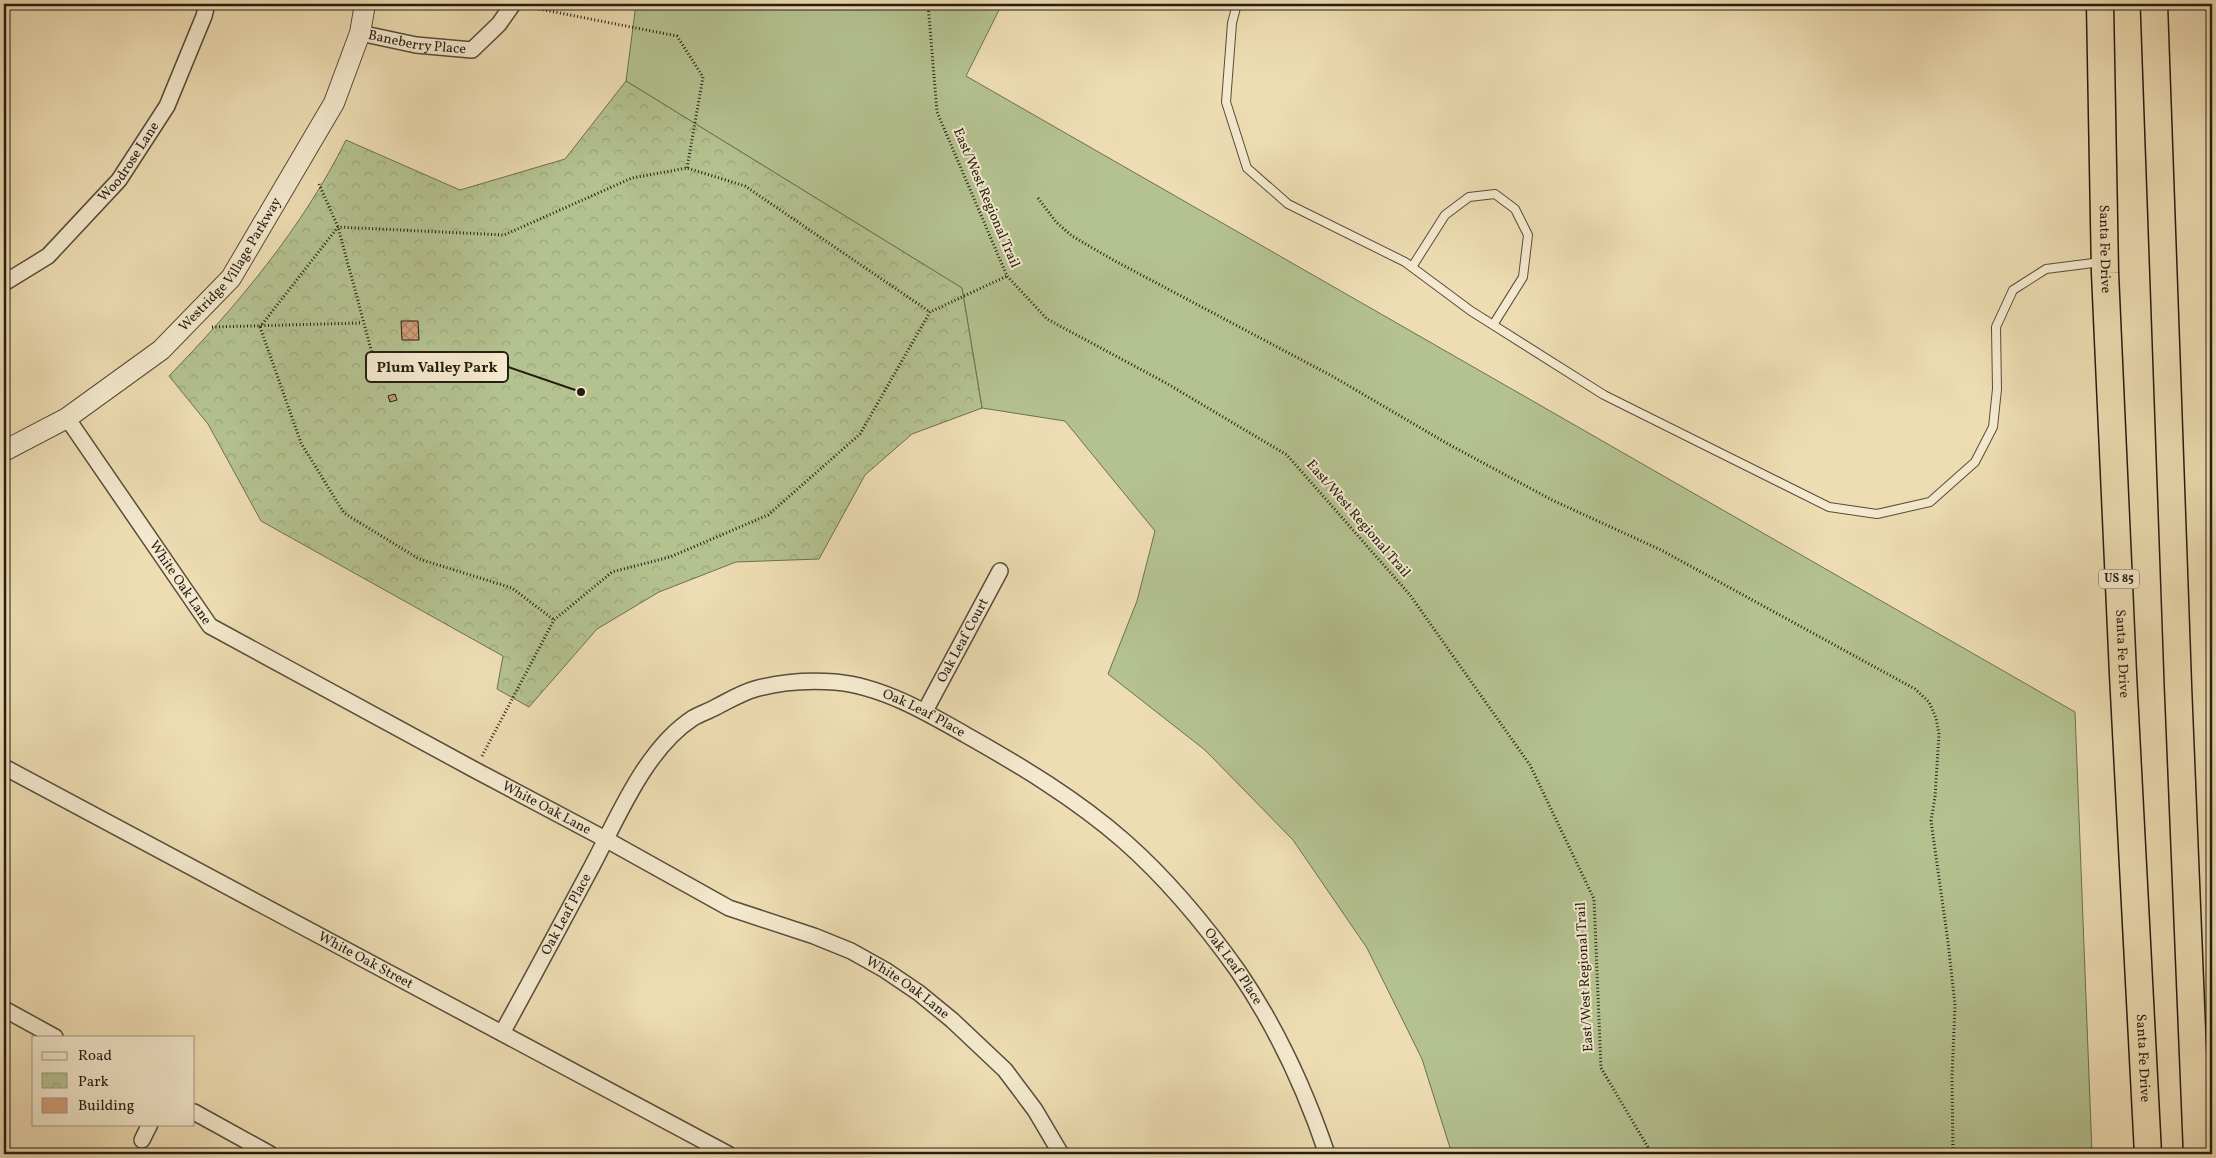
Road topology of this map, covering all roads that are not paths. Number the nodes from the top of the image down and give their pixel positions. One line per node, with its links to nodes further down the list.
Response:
1 (207, 4): 10 (street, Woodrose Lane)
2 (365, 4): 7 (street, Westridge Village Parkway)
3 (1238, 4): 9 (lane)
4 (2100, 4): 8 (highway, Santa Fe Drive / US 85)
5 (2154, 4): 29 (highway)
6 (519, 5): 7 (street, Baneberry Place)
7 (360, 33): 12 (street, Westridge Village Parkway)
8 (2105, 262): 11 (lane); 28 (highway, Santa Fe Drive / US 85)
9 (1412, 267): 11 (lane); 11 (lane)
10 (4, 283)
11 (1493, 325)
12 (67, 418): 13 (street, Westridge Village Parkway); 17 (street, White Oak Lane)
13 (4, 451)
14 (1000, 571): 15 (street, Oak Leaf Court)
15 (925, 711): 17 (street, Oak Leaf Place); 27 (street, Oak Leaf Place)
16 (4, 767): 19 (street, White Oak Street)
17 (607, 840): 19 (street, Oak Leaf Place); 26 (street, White Oak Lane)
18 (4, 1009): 20 (street)
19 (502, 1033): 25 (street, White Oak Street)
20 (53, 1036)
21 (195, 1113): 24 (street)
22 (149, 1126): 23 (street)
23 (142, 1140)
24 (270, 1154)
25 (728, 1154)
26 (1061, 1154)
27 (1327, 1154)
28 (2148, 1154)
29 (2197, 1154)

